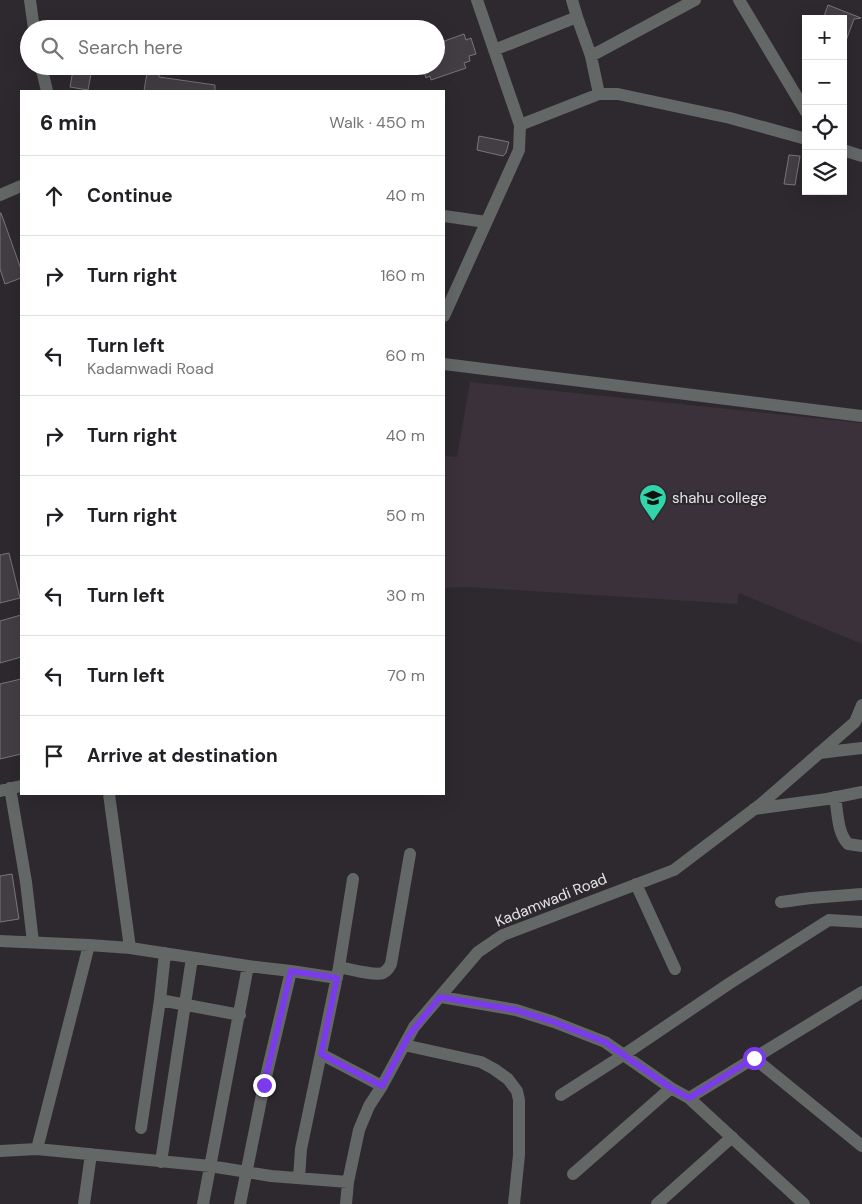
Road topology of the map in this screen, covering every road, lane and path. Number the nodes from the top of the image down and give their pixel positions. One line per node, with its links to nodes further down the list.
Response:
1 (30, 0): 7 (street)
2 (477, 0): 8 (street)
3 (572, 0): 6 (street)
4 (695, 0): 9 (street)
5 (739, 0): 13 (street)
6 (577, 17): 8 (street); 9 (street)
7 (33, 20)
8 (494, 50): 14 (street)
9 (591, 56): 12 (street)
10 (43, 75): 11 (street)
11 (47, 90)
12 (599, 94): 14 (street); 15 (street)
13 (802, 105)
14 (520, 125): 21 (street)
15 (802, 138)
16 (847, 151): 17 (street)
17 (862, 156)
18 (20, 186): 19 (street)
19 (0, 195)
20 (445, 216): 21 (street)
21 (486, 222): 22 (street)
22 (445, 314)
23 (445, 364): 24 (street)
24 (862, 416)
25 (862, 705): 27 (street, Kadamwadi Road)
26 (862, 748): 27 (street)
27 (819, 753): 32 (street, Kadamwadi Road)
28 (10, 789): 41 (street)
29 (862, 792): 31 (street)
30 (109, 795): 43 (street)
31 (836, 797): 32 (street); 33 (street)
32 (754, 809): 36 (street, Kadamwadi Road)
33 (862, 846)
34 (410, 854): 49 (street)
35 (353, 879): 49 (street)
36 (636, 884): 47 (street); 51 (street, Kadamwadi Road)
37 (862, 894): 38 (street)
38 (782, 902)
39 (862, 922): 57 (street)
40 (0, 941): 41 (street)
41 (33, 942): 42 (street)
42 (89, 945): 43 (street); 66 (street)
43 (130, 948): 44 (street)
44 (165, 953): 45 (street); 52 (street)
45 (192, 958): 46 (street); 53 (street)
46 (248, 966): 48 (street); 54 (street)
47 (675, 969)
48 (291, 971): 49 (street); 71 (street)
49 (338, 973): 56 (street)
50 (862, 992): 58 (street)
51 (440, 997): 55 (street, Kadamwadi Road); 57 (street)
52 (160, 1000): 53 (street); 63 (street)
53 (184, 1004): 54 (street); 69 (street)
54 (240, 1015): 70 (street)
55 (404, 1045): 59 (street, Kadamwadi Road); 79 (street)
56 (321, 1054): 59 (street); 73 (street)
57 (625, 1054): 60 (street); 61 (street)
58 (754, 1058): 62 (street); 65 (street)
59 (382, 1086): 74 (street, Kadamwadi Road)
60 (671, 1088): 62 (street); 72 (street)
61 (561, 1095)
62 (689, 1098): 64 (street)
63 (141, 1128)
64 (732, 1137): 80 (street); 81 (street)
65 (862, 1146)
66 (37, 1149): 67 (street); 68 (street)
67 (0, 1151)
68 (91, 1154): 69 (street); 75 (street)
69 (161, 1162): 70 (street)
70 (210, 1166): 71 (street); 76 (street)
71 (246, 1172): 73 (street); 77 (street)
72 (573, 1174)
73 (299, 1178): 74 (street)
74 (348, 1182): 78 (street, Kadamwadi Road)
75 (84, 1204)
76 (203, 1204)
77 (240, 1204)
78 (346, 1204)
79 (514, 1204)
80 (657, 1204)
81 (804, 1204)

